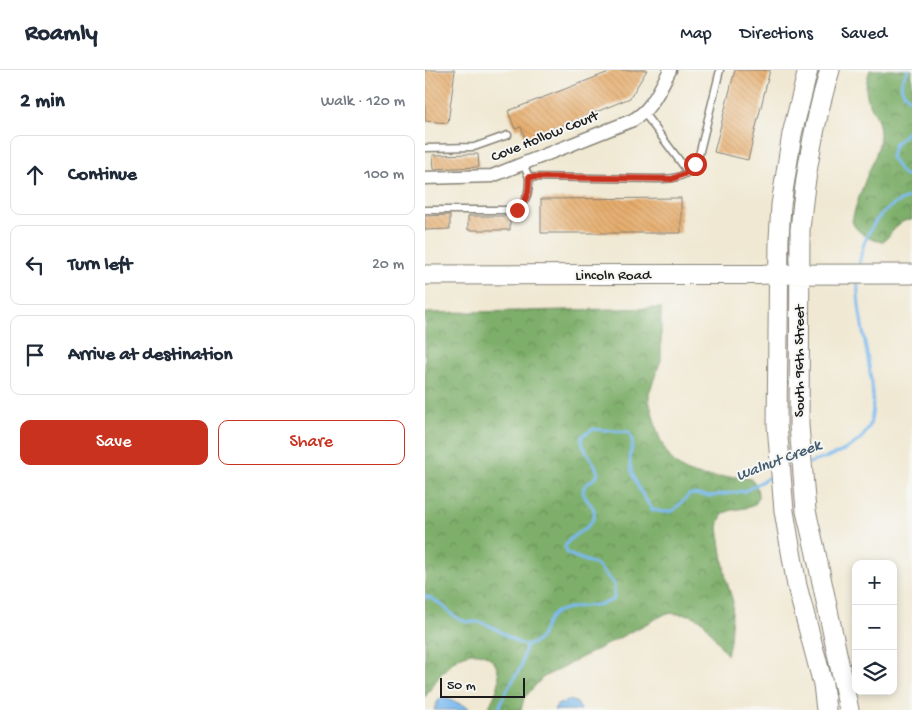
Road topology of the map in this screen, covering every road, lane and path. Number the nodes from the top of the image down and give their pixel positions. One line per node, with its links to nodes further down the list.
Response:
1 (670, 70): 5 (street)
2 (720, 70): 9 (lane)
3 (808, 70): 13 (main road, South 96th Street)
4 (830, 70): 14 (main road, South 96th Street)
5 (644, 113): 8 (street, Cove Hollow Court); 9 (lane)
6 (508, 135): 7 (lane)
7 (425, 148)
8 (523, 164): 10 (lane); 11 (street, Cove Hollow Court)
9 (688, 172): 10 (lane)
10 (529, 177): 12 (lane)
11 (425, 178)
12 (425, 210)
13 (779, 274): 14 (main road, Lincoln Road); 16 (main road, Lincoln Road); 17 (main road, South 96th Street)
14 (800, 274): 15 (main road, Lincoln Road); 18 (main road, South 96th Street)
15 (912, 274)
16 (425, 276)
17 (827, 710)
18 (849, 710)

